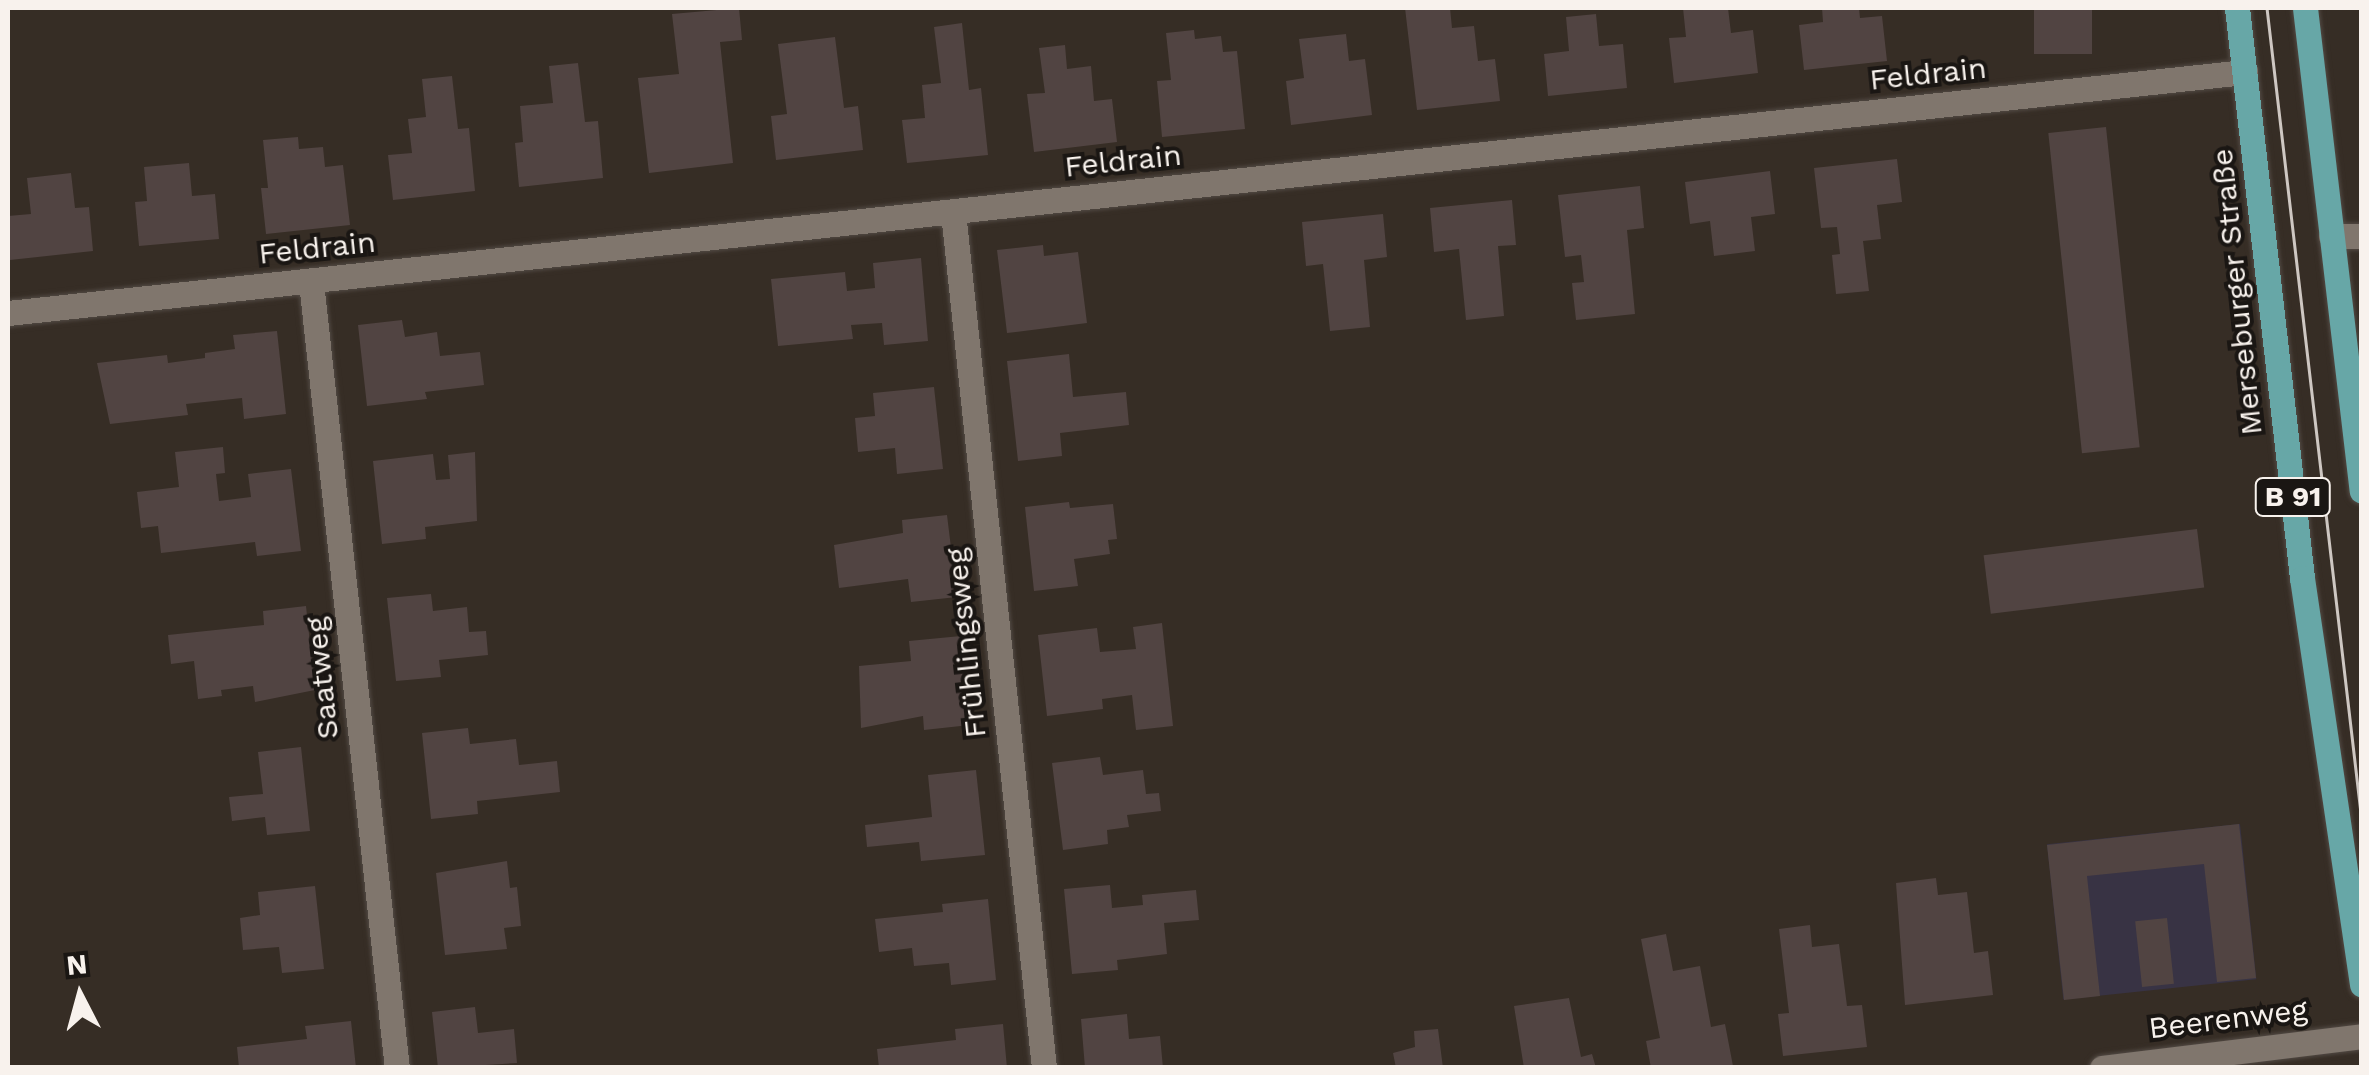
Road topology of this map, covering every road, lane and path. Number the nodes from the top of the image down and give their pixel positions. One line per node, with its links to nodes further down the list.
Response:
1 (2237, 8): 3 (main road, Merseburger Straße / B 91)
2 (2305, 8): 5 (main road, B 91)
3 (2244, 72): 4 (street, Feldrain); 10 (main road, Merseburger Straße / B 91)
4 (953, 212): 7 (street, Feldrain); 13 (street, Frühlingsweg)
5 (2331, 236): 6 (street); 9 (main road, B 91)
6 (2362, 236)
7 (311, 282): 8 (street, Feldrain); 12 (street, Saatweg)
8 (8, 313)
9 (2362, 491)
10 (2362, 985)
11 (2362, 1036): 14 (street, Beerenweg)
12 (397, 1068)
13 (1044, 1068)
14 (2102, 1068)

